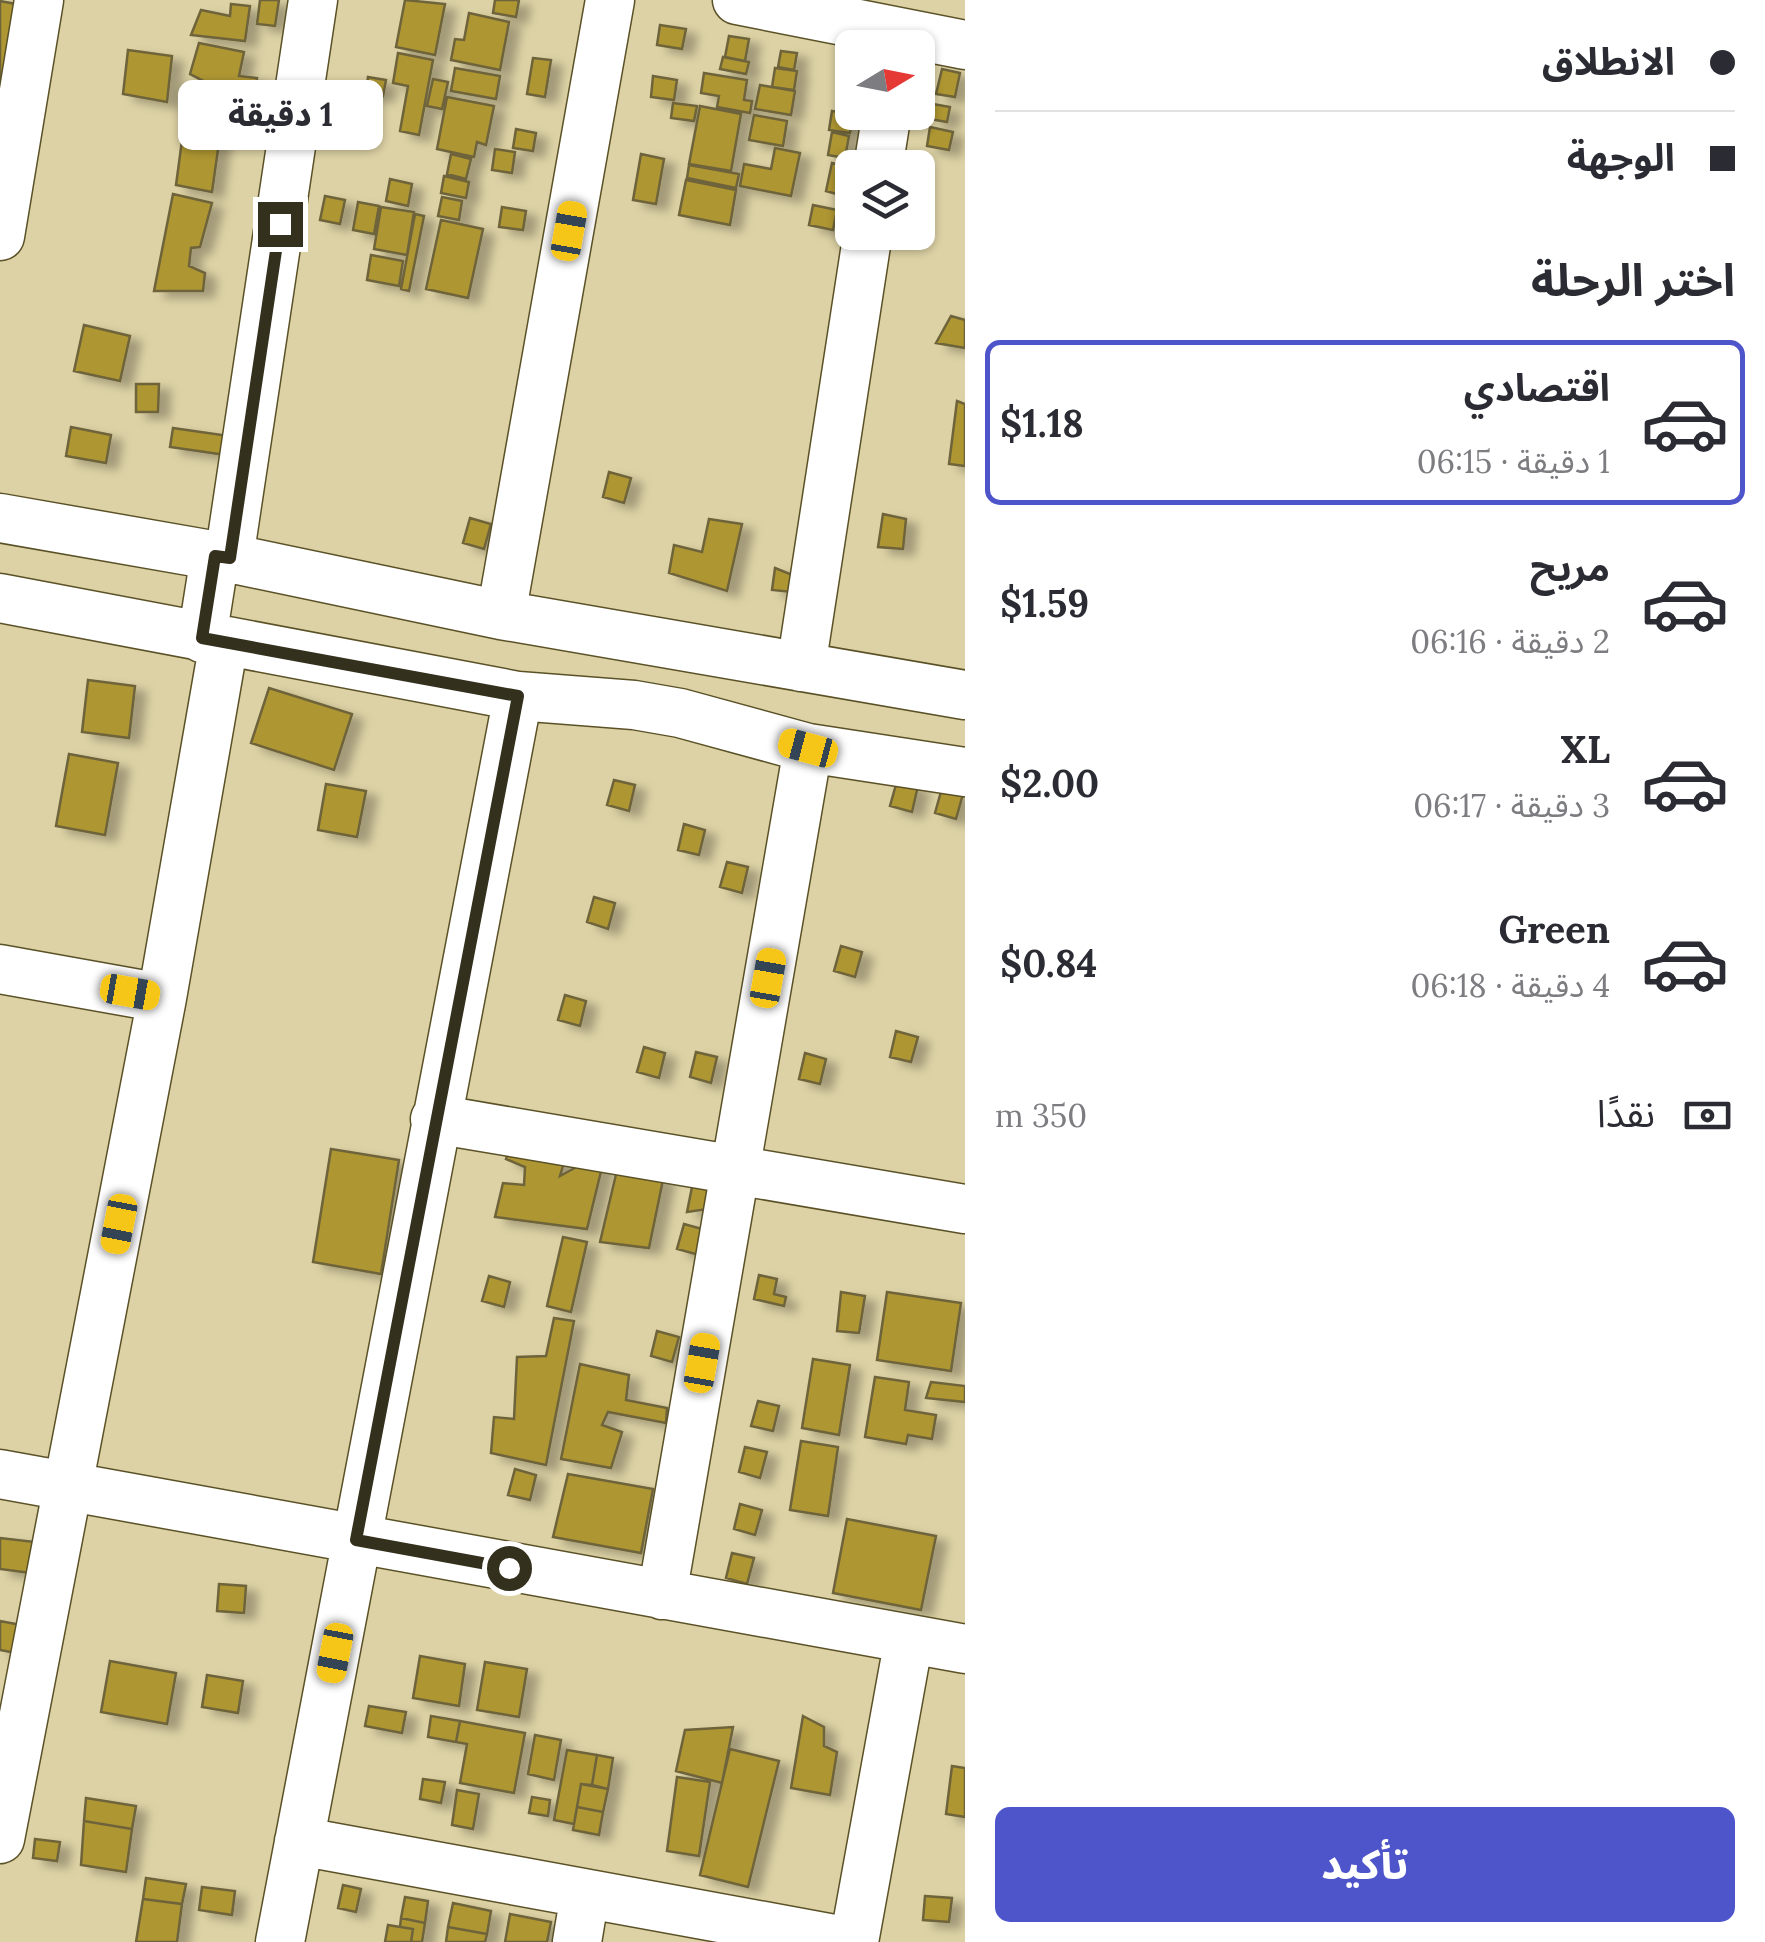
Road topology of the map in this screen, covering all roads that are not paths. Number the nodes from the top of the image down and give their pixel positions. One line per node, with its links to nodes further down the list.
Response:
1 (40, 0): 7 (street)
2 (314, 0): 10 (street)
3 (610, 0): 12 (street)
4 (737, 0): 5 (street)
5 (900, 27): 6 (street)
6 (965, 46)
7 (0, 236)
8 (865, 250): 14 (street)
9 (0, 518): 10 (street)
10 (222, 557): 12 (street); 13 (street)
11 (0, 598): 13 (street)
12 (501, 616): 14 (street)
13 (213, 640): 16 (street); 20 (street)
14 (801, 667): 15 (street)
15 (965, 695)
16 (518, 696): 17 (street); 21 (street)
17 (808, 748): 18 (street); 22 (street)
18 (965, 772)
19 (0, 969): 20 (street)
20 (162, 998): 25 (street)
21 (435, 1119): 22 (street); 26 (street)
22 (735, 1170): 23 (street); 27 (street)
23 (965, 1209)
24 (0, 1474): 25 (street)
25 (69, 1486): 26 (street); 30 (street)
26 (356, 1540): 27 (street); 31 (street)
27 (662, 1594): 28 (street)
28 (909, 1639): 29 (street); 35 (street)
29 (965, 1649)
30 (0, 1839)
31 (299, 1841): 32 (street); 33 (street)
32 (585, 1894): 34 (street); 35 (street)
33 (280, 1942)
34 (576, 1942)
35 (853, 1942)

